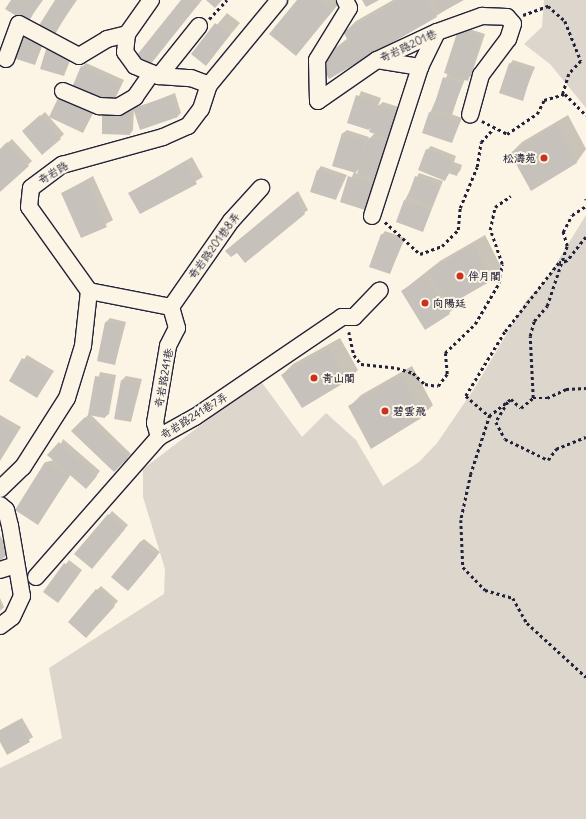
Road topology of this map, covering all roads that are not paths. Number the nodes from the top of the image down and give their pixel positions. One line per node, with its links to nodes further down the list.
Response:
1 (151, 0): 6 (street)
2 (279, 0): 11 (street, 奇岩路)
3 (345, 0): 8 (street, 奇岩路201巷)
4 (199, 26): 10 (street)
5 (437, 32): 8 (street, 奇岩路201巷); 9 (street); 13 (street, 奇岩路201巷)
6 (127, 34): 7 (street); 10 (street)
7 (6, 59)
8 (377, 60): 9 (street)
9 (420, 67): 15 (street)
10 (156, 75): 11 (street); 12 (street)
11 (209, 85): 17 (street, 奇岩路)
12 (63, 91)
13 (470, 115)
14 (261, 188): 18 (street, 奇岩路201巷8弄)
15 (372, 216)
16 (380, 290): 19 (street, 奇岩路241巷7弄)
17 (89, 291): 18 (street); 20 (street)
18 (171, 307): 19 (street, 奇岩路241巷)
19 (159, 437): 23 (street, 奇岩路241巷7弄)
20 (0, 489)
21 (0, 505): 22 (street)
22 (7, 568): 24 (street)
23 (36, 577)
24 (0, 626)

